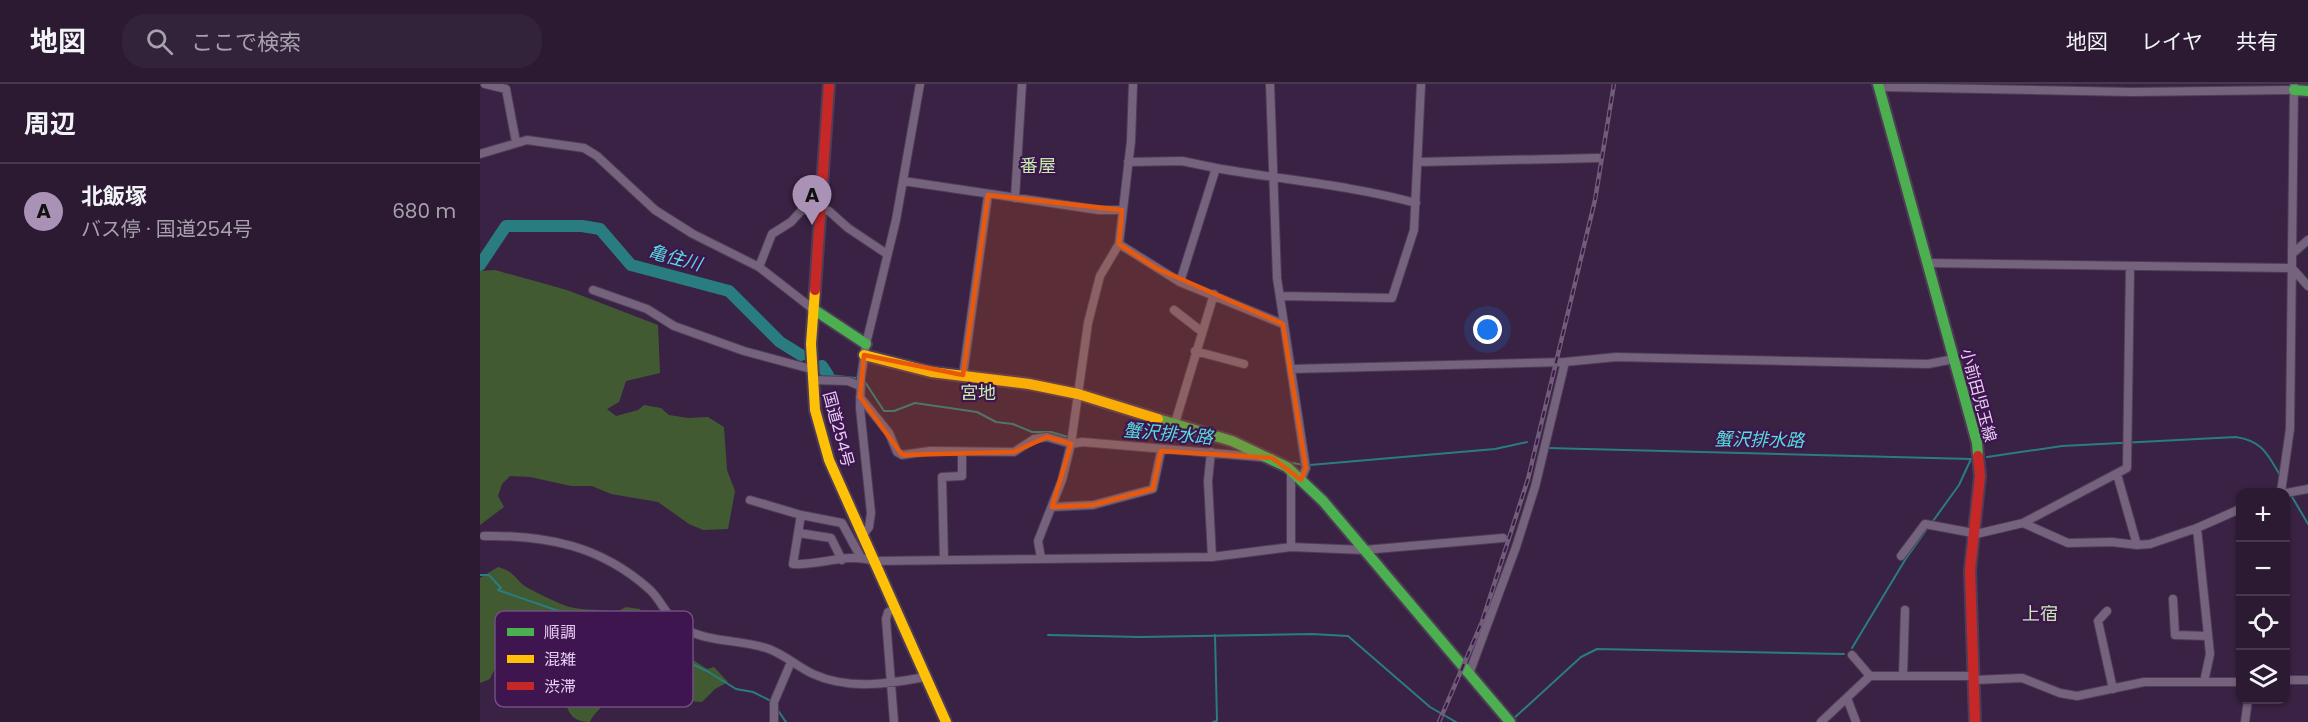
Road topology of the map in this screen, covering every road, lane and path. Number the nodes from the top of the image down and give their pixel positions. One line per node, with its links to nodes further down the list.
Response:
1 (484, 84): 13 (street)
2 (829, 84): 24 (main road, 国道254号)
3 (920, 84): 20 (street)
4 (1022, 84): 22 (street)
5 (1133, 84): 16 (street)
6 (1270, 84): 19 (street)
7 (1420, 84): 17 (street)
8 (1879, 86): 9 (street); 30 (main road, 小前田児玉線)
9 (1975, 87): 11 (street)
10 (2294, 87): 11 (street); 12 (main road); 28 (street)
11 (2132, 88)
12 (2308, 91)
13 (516, 142): 14 (street); 32 (street)
14 (480, 154)
15 (1598, 158): 17 (street)
16 (1128, 162): 18 (street); 25 (street)
17 (1418, 162): 23 (street)
18 (1216, 168): 19 (street); 34 (street)
19 (1274, 178): 23 (street); 38 (street)
20 (903, 182): 21 (street); 29 (street)
21 (988, 195): 22 (street); 50 (street)
22 (1015, 198): 25 (street)
23 (1416, 203): 38 (street)
24 (821, 208): 29 (street); 32 (street); 39 (main road, 国道254号)
25 (1122, 210): 27 (street)
26 (2308, 240): 28 (street)
27 (1119, 244): 34 (street); 52 (street)
28 (2292, 254): 33 (street)
29 (887, 255): 43 (street)
30 (1927, 264): 31 (street); 45 (main road, 小前田児玉線)
31 (2130, 266): 33 (street); 61 (street)
32 (759, 267): 39 (street)
33 (2292, 268): 35 (street); 63 (street)
34 (1180, 282): 37 (street)
35 (2308, 286)
36 (593, 290): 49 (street)
37 (1214, 294): 41 (street); 42 (street)
38 (1280, 296): 41 (street)
39 (813, 309): 43 (main road); 49 (main road, 国道254号)
40 (1174, 310): 42 (street)
41 (1283, 324): 48 (street)
42 (1201, 331): 44 (street)
43 (865, 349): 50 (main road); 51 (street)
44 (1195, 351): 47 (street); 54 (street)
45 (1954, 358): 46 (street); 73 (main road, 小前田児玉線)
46 (1565, 362): 48 (street); 96 (street)
47 (1244, 364)
48 (1291, 369): 62 (street)
49 (811, 374): 51 (street); 75 (main road, 国道254号)
50 (963, 375): 52 (main road)
51 (860, 386): 53 (street)
52 (1078, 394): 54 (main road); 55 (street)
53 (860, 397): 58 (street); 75 (street)
54 (1174, 423): 59 (main road)
55 (1071, 444): 56 (street); 58 (street); 67 (street)
56 (1161, 451): 57 (street); 67 (street)
57 (1211, 452): 59 (street); 82 (street)
58 (962, 453): 85 (street)
59 (1272, 458): 60 (main road)
60 (1291, 471): 62 (main road); 78 (street)
61 (2117, 474): 70 (street); 77 (street)
62 (1301, 480): 79 (main road)
63 (2283, 488)
64 (2308, 489): 65 (street)
65 (2290, 492)
66 (750, 500): 69 (street)
67 (1052, 507): 83 (street)
68 (2236, 511): 71 (street)
69 (801, 515): 72 (street); 80 (street)
70 (2023, 523): 73 (street); 77 (street)
71 (2198, 528): 77 (street); 93 (street)
72 (799, 533): 84 (street); 84 (street)
73 (1972, 534): 81 (street); 100 (main road, 小前田児玉線)
74 (484, 536): 90 (street)
75 (862, 536): 86 (main road, 国道254号)
76 (1503, 538): 79 (street)
77 (2137, 545)
78 (1291, 547): 79 (street); 82 (street)
79 (1364, 550): 96 (main road)
80 (860, 556): 84 (street); 86 (street)
81 (1901, 556)
82 (1212, 557): 83 (street)
83 (1041, 558): 85 (street)
84 (842, 560)
85 (944, 560): 86 (street)
86 (873, 561): 88 (main road, 国道254号)
87 (2173, 599): 93 (street)
88 (894, 609): 99 (main road, 国道254号); 105 (street)
89 (1905, 610): 98 (street)
90 (667, 611)
91 (2107, 611): 106 (street)
92 (693, 632): 95 (street)
93 (2208, 636): 103 (street)
94 (1852, 655): 97 (street)
95 (791, 662): 105 (street); 109 (street)
96 (1469, 674): 112 (main road)
97 (1870, 676): 98 (street); 107 (street)
98 (1903, 676): 100 (street)
99 (925, 677): 105 (street); 111 (main road, 国道254号)
100 (1974, 678): 106 (street); 115 (main road, 小前田児玉線)
101 (2290, 680): 102 (street)
102 (2308, 680)
103 (2204, 682): 104 (street); 106 (street)
104 (2236, 682)
105 (892, 683): 110 (street)
106 (2113, 689)
107 (1847, 698): 113 (street); 114 (street)
108 (2247, 704): 116 (street)
109 (774, 722)
110 (894, 722)
111 (946, 722)
112 (1510, 722)
113 (1821, 722)
114 (1856, 722)
115 (1975, 722)
116 (2245, 722)

